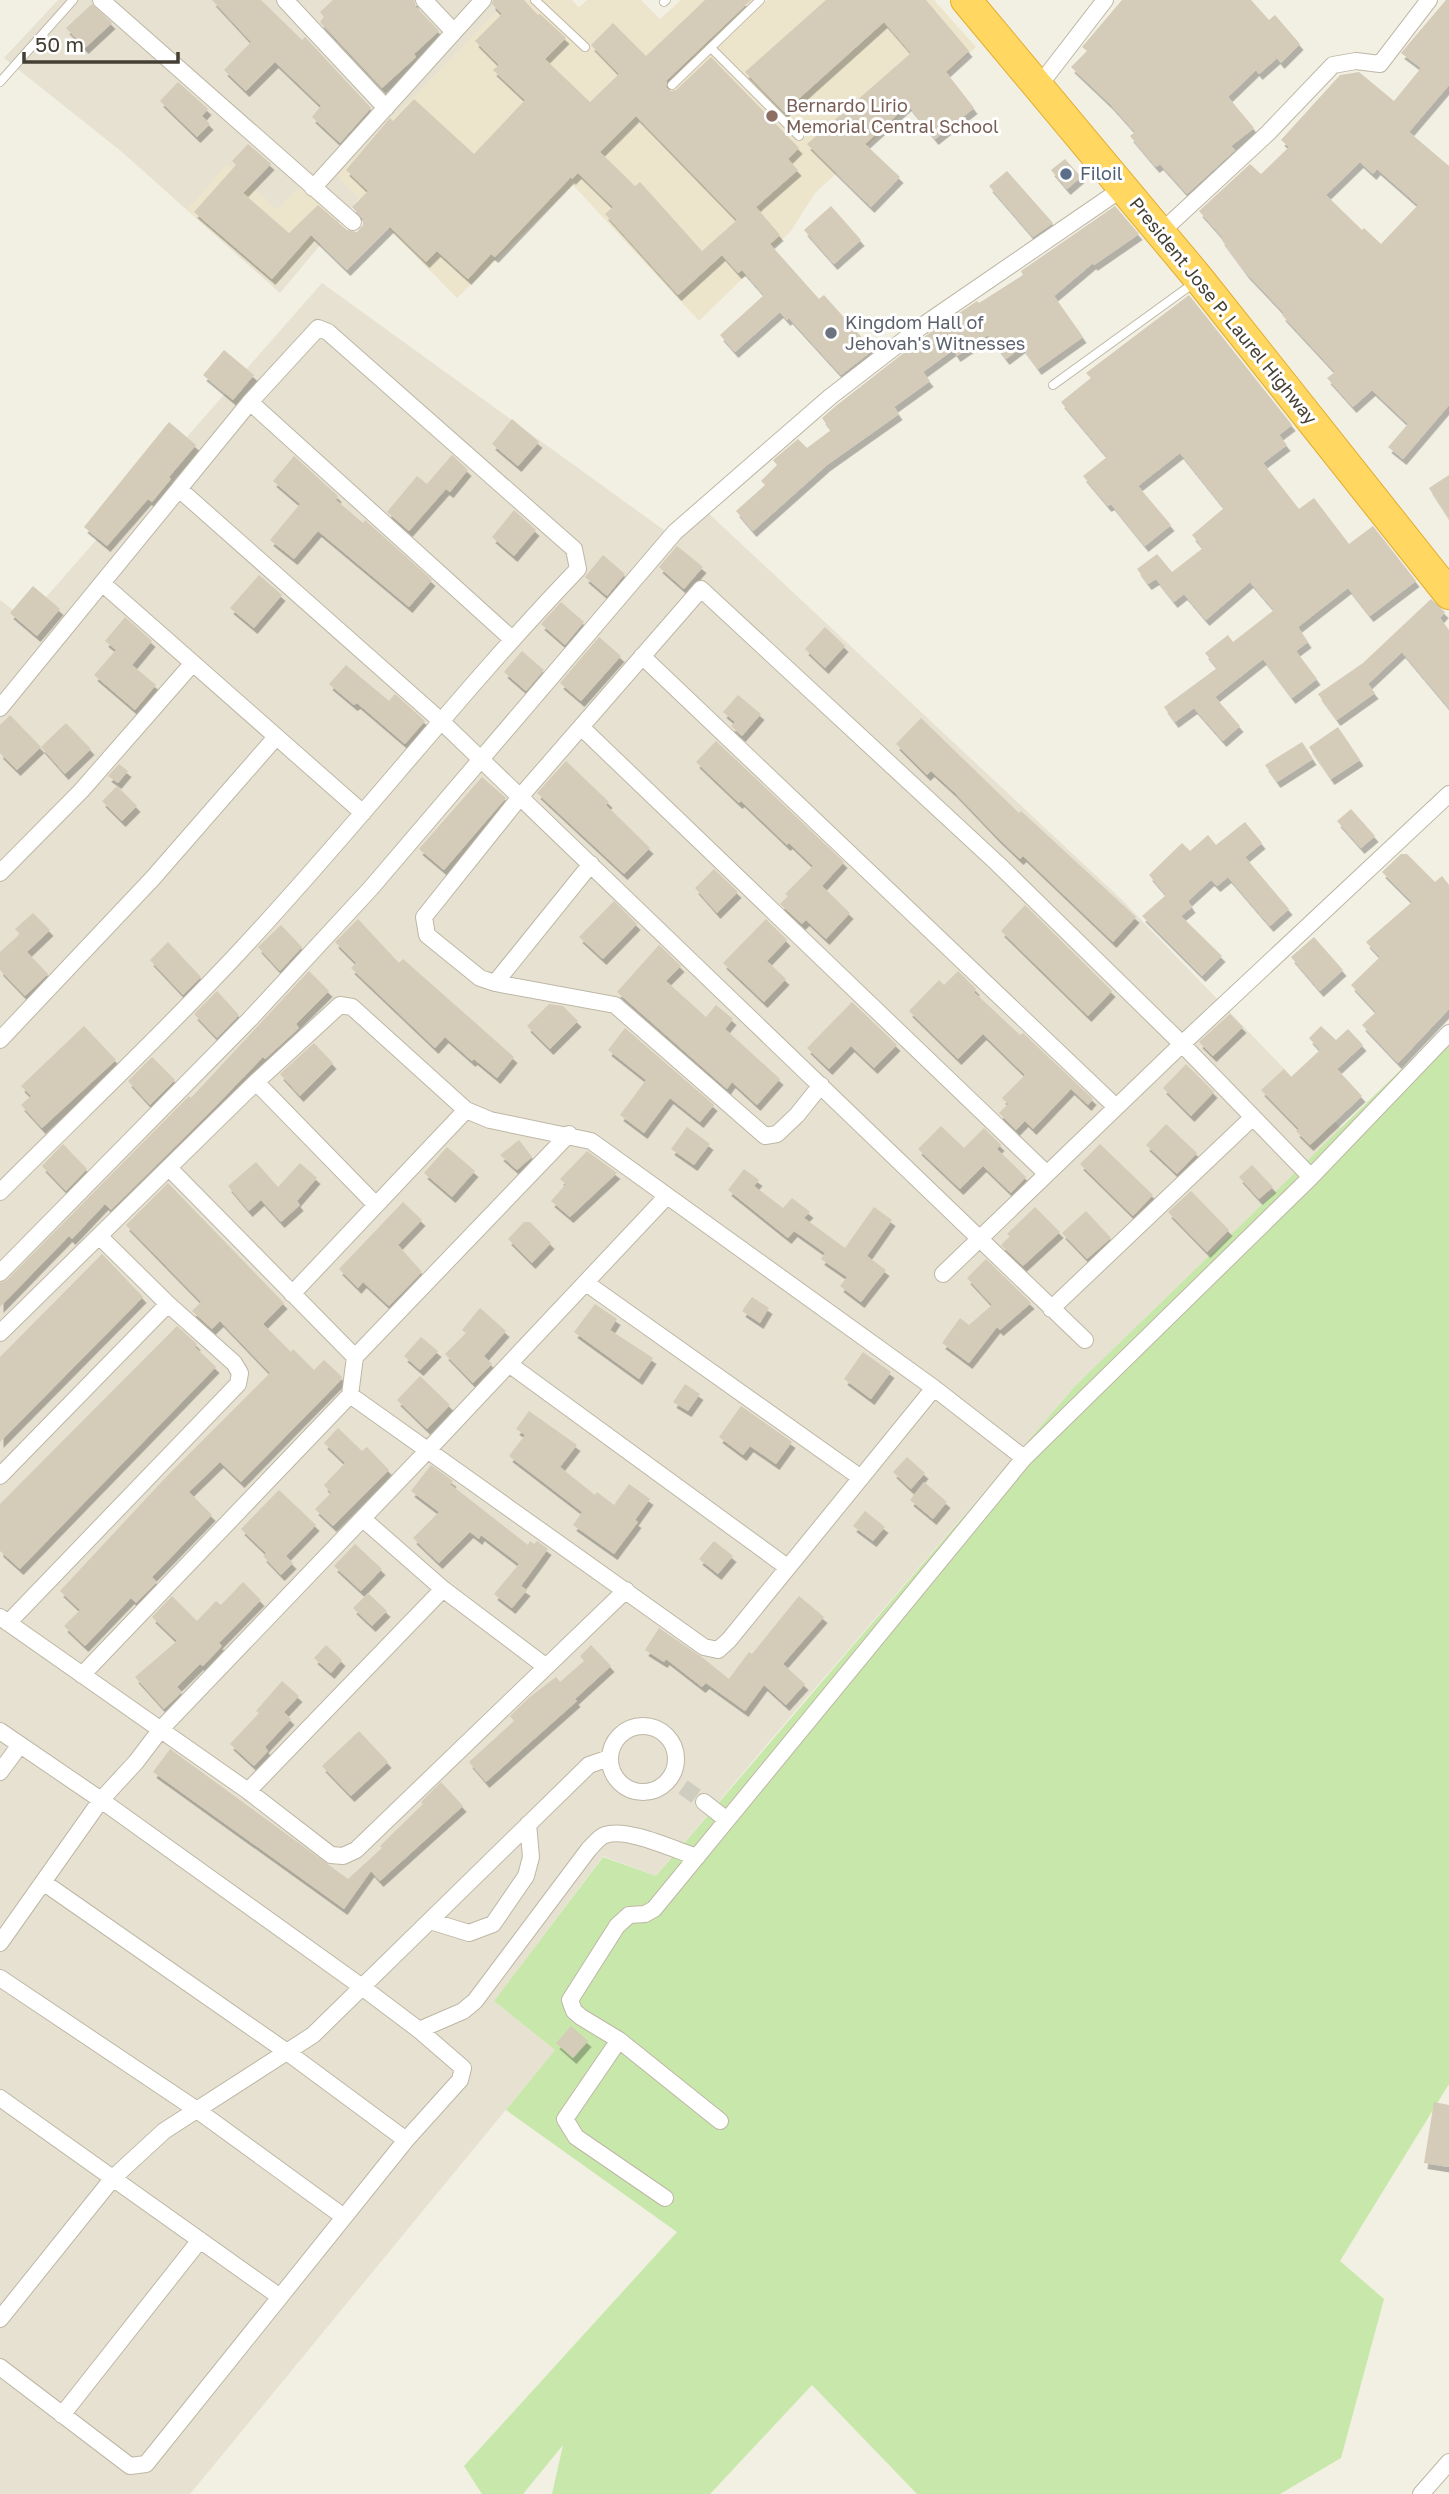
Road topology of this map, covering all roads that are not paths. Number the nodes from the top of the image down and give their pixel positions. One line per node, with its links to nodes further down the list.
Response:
1 (73, 0): 14 (lane)
2 (101, 0): 19 (street)
3 (285, 0): 17 (street)
4 (424, 0): 11 (street)
5 (483, 0): 11 (street)
6 (535, 0): 12 (lane)
7 (760, 0): 13 (lane)
8 (965, 0): 16 (highway, President Jose P. Laurel Highway)
9 (1105, 0): 16 (street)
10 (1429, 0): 22 (street)
11 (454, 32): 17 (street)
12 (584, 47)
13 (712, 49): 15 (lane); 18 (lane)
14 (0, 82)
15 (672, 85)
16 (1038, 87): 20 (highway, President Jose P. Laurel Highway)
17 (386, 108): 19 (street)
18 (799, 136)
19 (313, 187): 21 (street)
20 (1123, 188): 22 (highway, President Jose P. Laurel Highway); 36 (street)
21 (353, 222)
22 (1160, 233): 23 (highway, President Jose P. Laurel Highway)
23 (1199, 279): 24 (lane); 28 (highway, President Jose P. Laurel Highway)
24 (1053, 385)
25 (250, 402): 26 (street); 29 (street); 29 (street)
26 (179, 489): 27 (street); 33 (street)
27 (102, 583): 31 (street); 32 (street)
28 (1449, 594)
29 (512, 639): 33 (street)
30 (642, 656): 34 (street); 45 (street); 48 (street)
31 (192, 663): 35 (street); 41 (street)
32 (0, 708)
33 (442, 721): 36 (street); 39 (street)
34 (581, 727): 38 (street); 53 (street)
35 (276, 737): 39 (street); 44 (street)
36 (481, 760): 38 (street); 60 (street)
37 (1449, 794): 45 (street)
38 (520, 797): 40 (street); 42 (street)
39 (363, 813): 55 (street)
40 (591, 864): 42 (street); 47 (street)
41 (0, 873)
42 (495, 983): 47 (street)
43 (1449, 1033): 54 (street)
44 (0, 1041)
45 (1182, 1044): 48 (street); 50 (street)
46 (256, 1082): 49 (street); 52 (street); 57 (street)
47 (821, 1085): 59 (street)
48 (1116, 1107): 53 (street)
49 (466, 1110): 51 (street); 57 (street)
50 (1253, 1117): 54 (street); 65 (street)
51 (569, 1134): 56 (street); 68 (street)
52 (169, 1168): 58 (street); 63 (street)
53 (1047, 1174): 59 (street)
54 (1311, 1177): 73 (street)
55 (0, 1192)
56 (666, 1197): 62 (street); 70 (street)
57 (375, 1204): 63 (street)
58 (99, 1236): 64 (street); 66 (street)
59 (978, 1240): 61 (street); 65 (street)
60 (0, 1273)
61 (943, 1274)
62 (586, 1283): 69 (street); 75 (street)
63 (292, 1294): 68 (street)
64 (168, 1304): 74 (street); 80 (street)
65 (1051, 1309): 67 (street)
66 (0, 1333)
67 (1085, 1340)
68 (355, 1357): 71 (street)
69 (509, 1364): 72 (street); 77 (street)
70 (934, 1388): 73 (street); 75 (street)
71 (350, 1395): 72 (street); 82 (street)
72 (429, 1449): 76 (street); 79 (street)
73 (1024, 1458): 91 (street)
74 (0, 1476)
75 (861, 1478): 77 (street)
76 (363, 1519): 78 (street); 83 (street)
77 (787, 1567): 79 (street)
78 (443, 1589): 81 (street); 88 (street)
79 (626, 1590): 81 (street)
80 (4, 1620): 82 (street)
81 (545, 1666): 88 (street)
82 (82, 1675): 83 (street)
83 (161, 1729): 88 (street); 89 (street)
84 (0, 1731): 85 (street)
85 (20, 1745): 87 (street); 89 (street)
86 (609, 1758): 86 (street); 92 (street)
87 (0, 1772)
88 (248, 1791)
89 (101, 1800): 94 (street); 98 (street)
90 (704, 1802): 91 (street)
91 (727, 1820): 93 (street)
92 (528, 1824): 95 (street); 95 (street)
93 (697, 1857): 99 (street); 100 (street)
94 (43, 1882): 96 (street); 101 (street)
95 (430, 1921): 98 (street)
96 (0, 1943)
97 (0, 1978): 103 (street)
98 (362, 1987): 99 (street); 101 (street)
99 (419, 2029): 105 (street)
100 (619, 2040): 104 (street); 107 (street)
101 (287, 2052): 103 (street); 105 (street)
102 (3, 2107): 106 (street)
103 (197, 2110): 106 (street); 108 (street)
104 (720, 2121)
105 (406, 2140): 108 (street)
106 (113, 2178): 109 (street); 111 (street)
107 (665, 2198)
108 (344, 2217): 110 (street)
109 (201, 2240): 110 (street); 113 (street)
110 (280, 2297): 113 (street)
111 (0, 2319)
112 (0, 2367): 113 (street)
113 (62, 2415)
114 (1449, 2462): 115 (street)
115 (1421, 2494)

